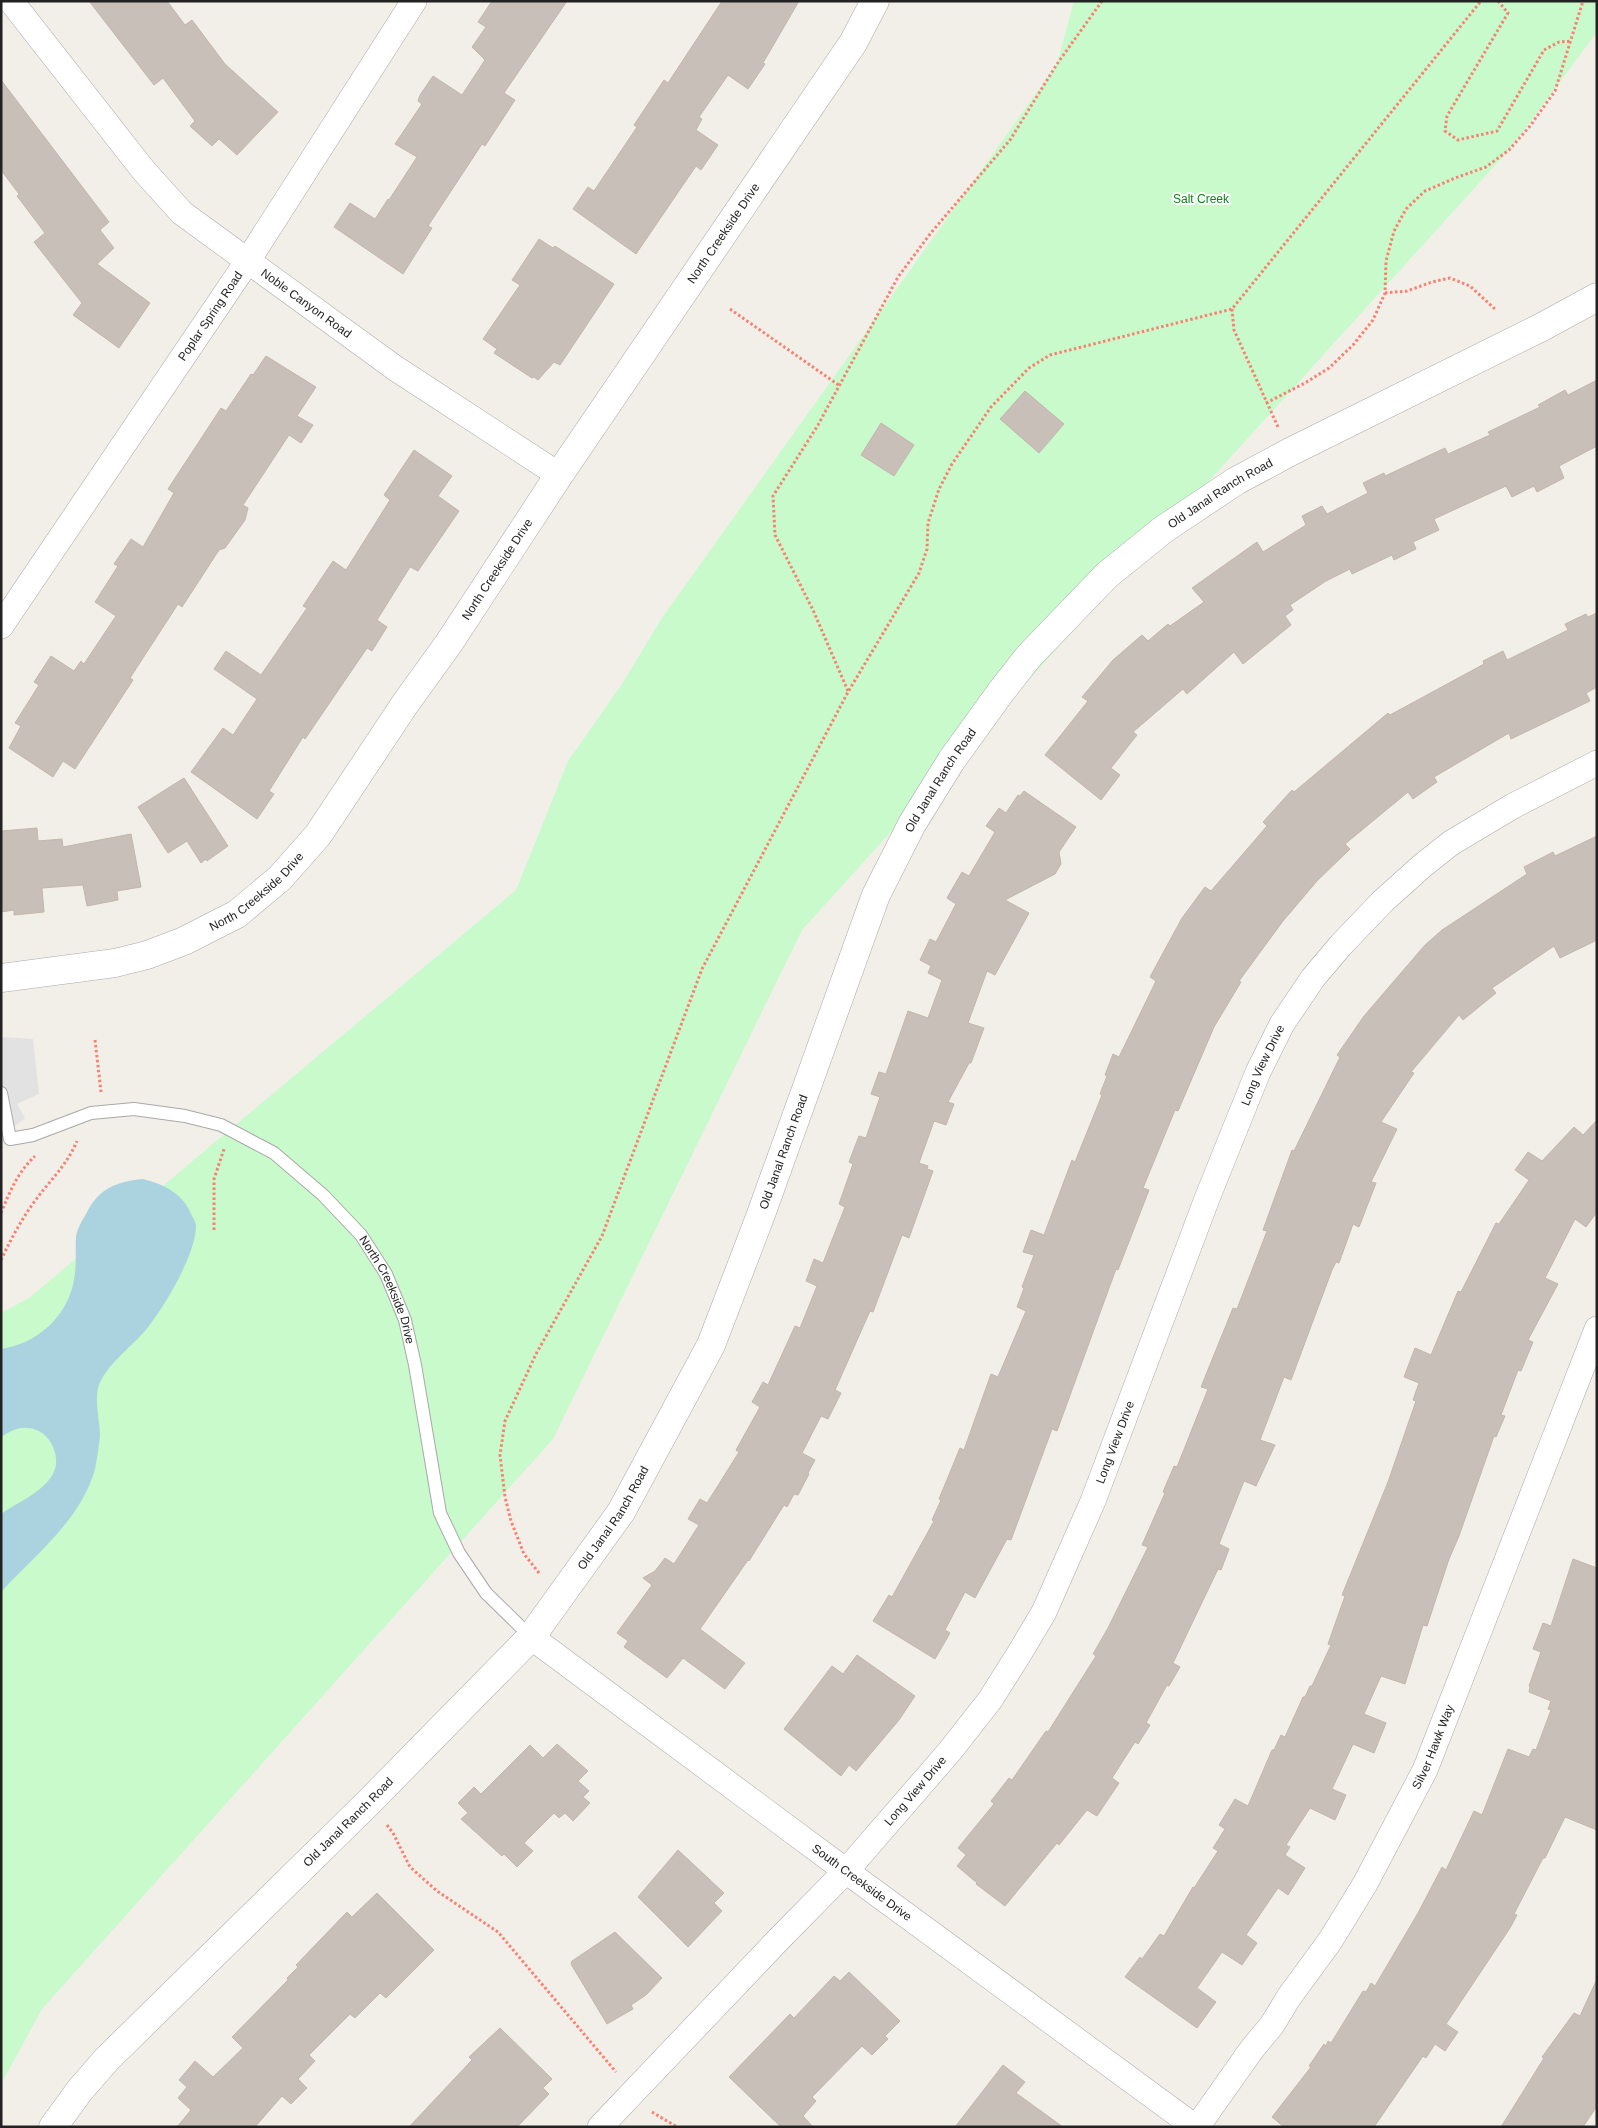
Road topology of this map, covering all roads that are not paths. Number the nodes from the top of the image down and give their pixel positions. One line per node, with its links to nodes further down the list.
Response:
1 (11, 1): 4 (street, Noble Canyon Road)
2 (414, 1): 4 (street, Poplar Spring Road)
3 (875, 1): 6 (street, North Creekside Drive)
4 (247, 262): 6 (street, Noble Canyon Road); 7 (street, Poplar Spring Road)
5 (1597, 297): 12 (street, Old Janal Ranch Road)
6 (559, 475): 9 (street, North Creekside Drive)
7 (1, 626)
8 (1597, 763): 13 (street, Long View Drive)
9 (1, 978)
10 (1, 1093): 12 (lane, North Creekside Drive)
11 (1597, 1329): 16 (street, Silver Hawk Way)
12 (531, 1637): 13 (street, South Creekside Drive); 14 (street, Old Janal Ranch Road)
13 (846, 1872): 15 (street, Long View Drive); 16 (street, South Creekside Drive)
14 (53, 2127)
15 (600, 2127)
16 (1196, 2127)

